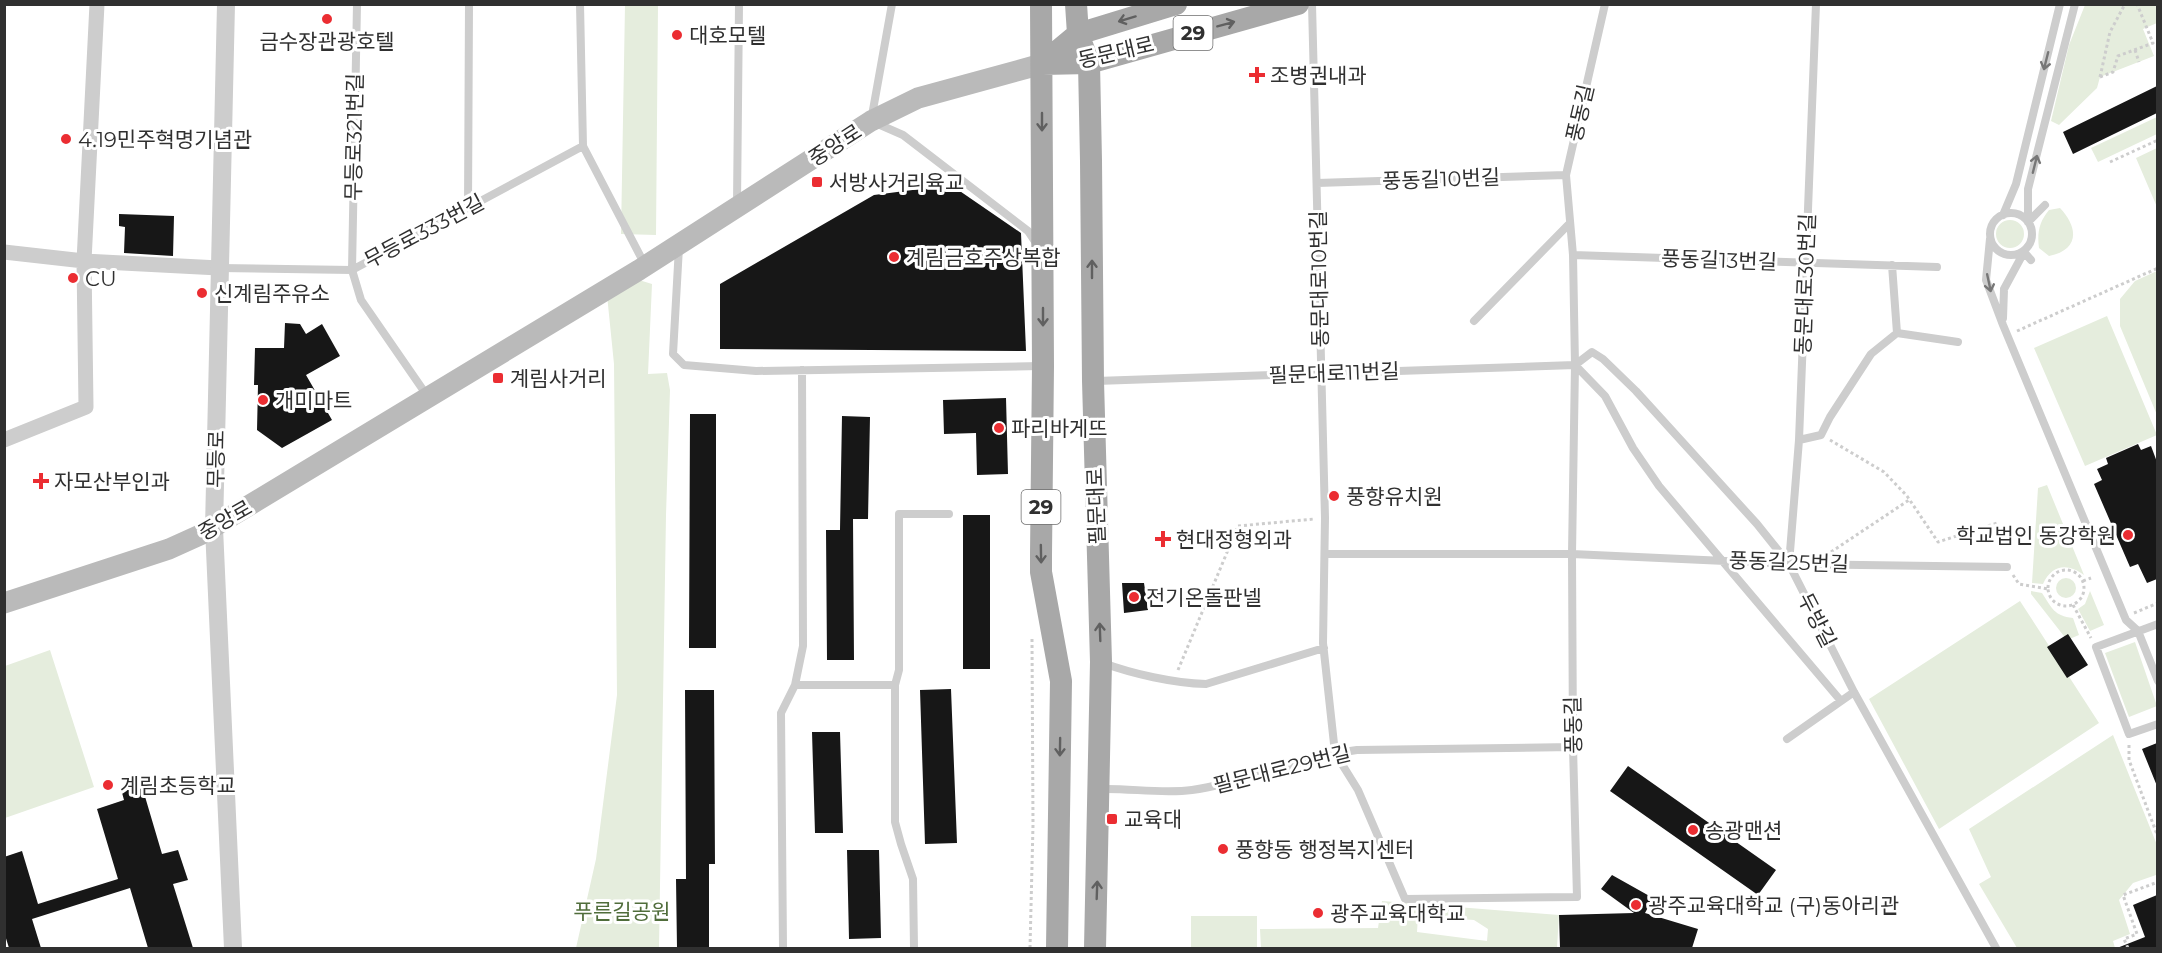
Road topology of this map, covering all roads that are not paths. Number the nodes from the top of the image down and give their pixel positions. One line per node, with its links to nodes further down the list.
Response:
1 (97, 4): 37 (street)
2 (226, 4): 42 (street, 무등로)
3 (357, 4): 43 (lane, 무등로321번길)
4 (469, 4): 25 (lane)
5 (580, 4): 21 (lane)
6 (739, 4): 26 (lane)
7 (892, 4): 20 (lane)
8 (1041, 4): 19 (main road)
9 (1076, 4): 17 (main road, 필문대로)
10 (1176, 4): 17 (main road, 동문대로 / 29, one-way to 17)
11 (1298, 4): 18 (main road, 동문대로 / 29, one-way to 11)
12 (1312, 4): 23 (lane, 동문대로10번길)
13 (1605, 4): 22 (lane, 풍동길)
14 (1816, 4): 38 (lane, 동문대로30번길)
15 (2060, 4): 27 (lane, one-way to 27)
16 (2075, 4): 28 (lane, one-way to 16)
17 (1078, 34): 18 (main road, 필문대로); 19 (main road, 동문대로 / 29)
18 (1089, 63): 19 (main road, 동문대로); 52 (main road, 필문대로, one-way to 18)
19 (1042, 64): 20 (main road, 중앙로); 33 (main road, 29, one-way to 33)
20 (871, 121): 26 (main road, 중앙로); 33 (lane)
21 (583, 146): 25 (lane, 무등로333번길); 40 (lane)
22 (1566, 175): 23 (lane, 풍동길10번길); 29 (lane, 풍동길)
23 (1317, 183): 51 (lane, 동문대로10번길)
24 (2045, 205): 28 (lane)
25 (468, 208): 43 (lane, 무등로333번길)
26 (737, 209): 31 (main road, 중앙로)
27 (2003, 215): 28 (lane); 30 (lane)
28 (2028, 222): 34 (lane)
29 (1570, 223): 35 (lane, 풍동길); 44 (lane)
30 (1990, 239): 34 (lane); 45 (lane, one-way to 45)
31 (679, 246): 40 (main road, 중앙로); 50 (lane)
32 (4, 252): 37 (street)
33 (1042, 252): 49 (main road, 29, one-way to 49)
34 (2024, 252): 36 (lane); 45 (lane)
35 (1573, 255): 38 (lane, 풍동길13번길); 48 (lane, 풍동길)
36 (2031, 260)
37 (84, 261): 42 (street); 54 (street)
38 (1806, 263): 39 (lane, 풍동길13번길); 55 (lane, 동문대로30번길)
39 (1893, 265): 41 (lane, 풍동길13번길); 46 (lane)
40 (646, 266): 53 (main road, 중앙로)
41 (1937, 267)
42 (219, 268): 43 (lane, 무등로333번길); 57 (street, 무등로)
43 (352, 270): 53 (lane)
44 (1474, 321)
45 (2003, 326): 65 (lane)
46 (1897, 333): 47 (lane); 55 (lane)
47 (1958, 342)
48 (1575, 365): 51 (lane, 필문대로11번길); 59 (lane, 풍동길); 60 (lane); 61 (lane, 두방길)
49 (1043, 366): 50 (lane); 82 (main road, 29, one-way to 82)
50 (802, 370): 69 (lane)
51 (1322, 373): 52 (lane, 필문대로11번길); 58 (lane, 동문대로10번길)
52 (1093, 381): 67 (main road, 필문대로, one-way to 52)
53 (429, 398): 57 (main road, 중앙로)
54 (4, 440)
55 (1799, 440): 61 (lane, 동문대로30번길)
56 (949, 514): 70 (lane)
57 (214, 528): 63 (main road, 중앙로); 79 (street, 무등로)
58 (1325, 554): 59 (lane); 66 (lane, 동문대로10번길)
59 (1572, 554): 60 (lane, 풍동길25번길); 75 (lane, 풍동길)
60 (1721, 560): 61 (lane, 풍동길25번길); 72 (lane)
61 (1789, 564): 62 (lane, 풍동길25번길); 71 (lane, 두방길)
62 (2007, 567)
63 (4, 603)
64 (2157, 624): 65 (lane)
65 (2138, 631): 68 (lane); 73 (lane)
66 (1324, 648): 67 (lane); 76 (lane, 동문대로10번길)
67 (1101, 663): 77 (main road, 필문대로)
68 (2157, 681)
69 (795, 685): 70 (lane); 80 (lane)
70 (895, 685): 81 (lane)
71 (1854, 692): 72 (lane); 84 (lane, 두방길)
72 (1841, 701): 74 (lane)
73 (2157, 724)
74 (1787, 739)
75 (1573, 747): 76 (lane, 필문대로29번길); 78 (lane, 풍동길)
76 (1335, 753): 77 (lane, 필문대로29번길); 78 (lane, 동문대로10번길)
77 (1100, 789): 83 (main road, 필문대로, one-way to 77)
78 (1577, 897)
79 (233, 948)
80 (783, 948)
81 (914, 948)
82 (1058, 948)
83 (1095, 948)
84 (1996, 948)

